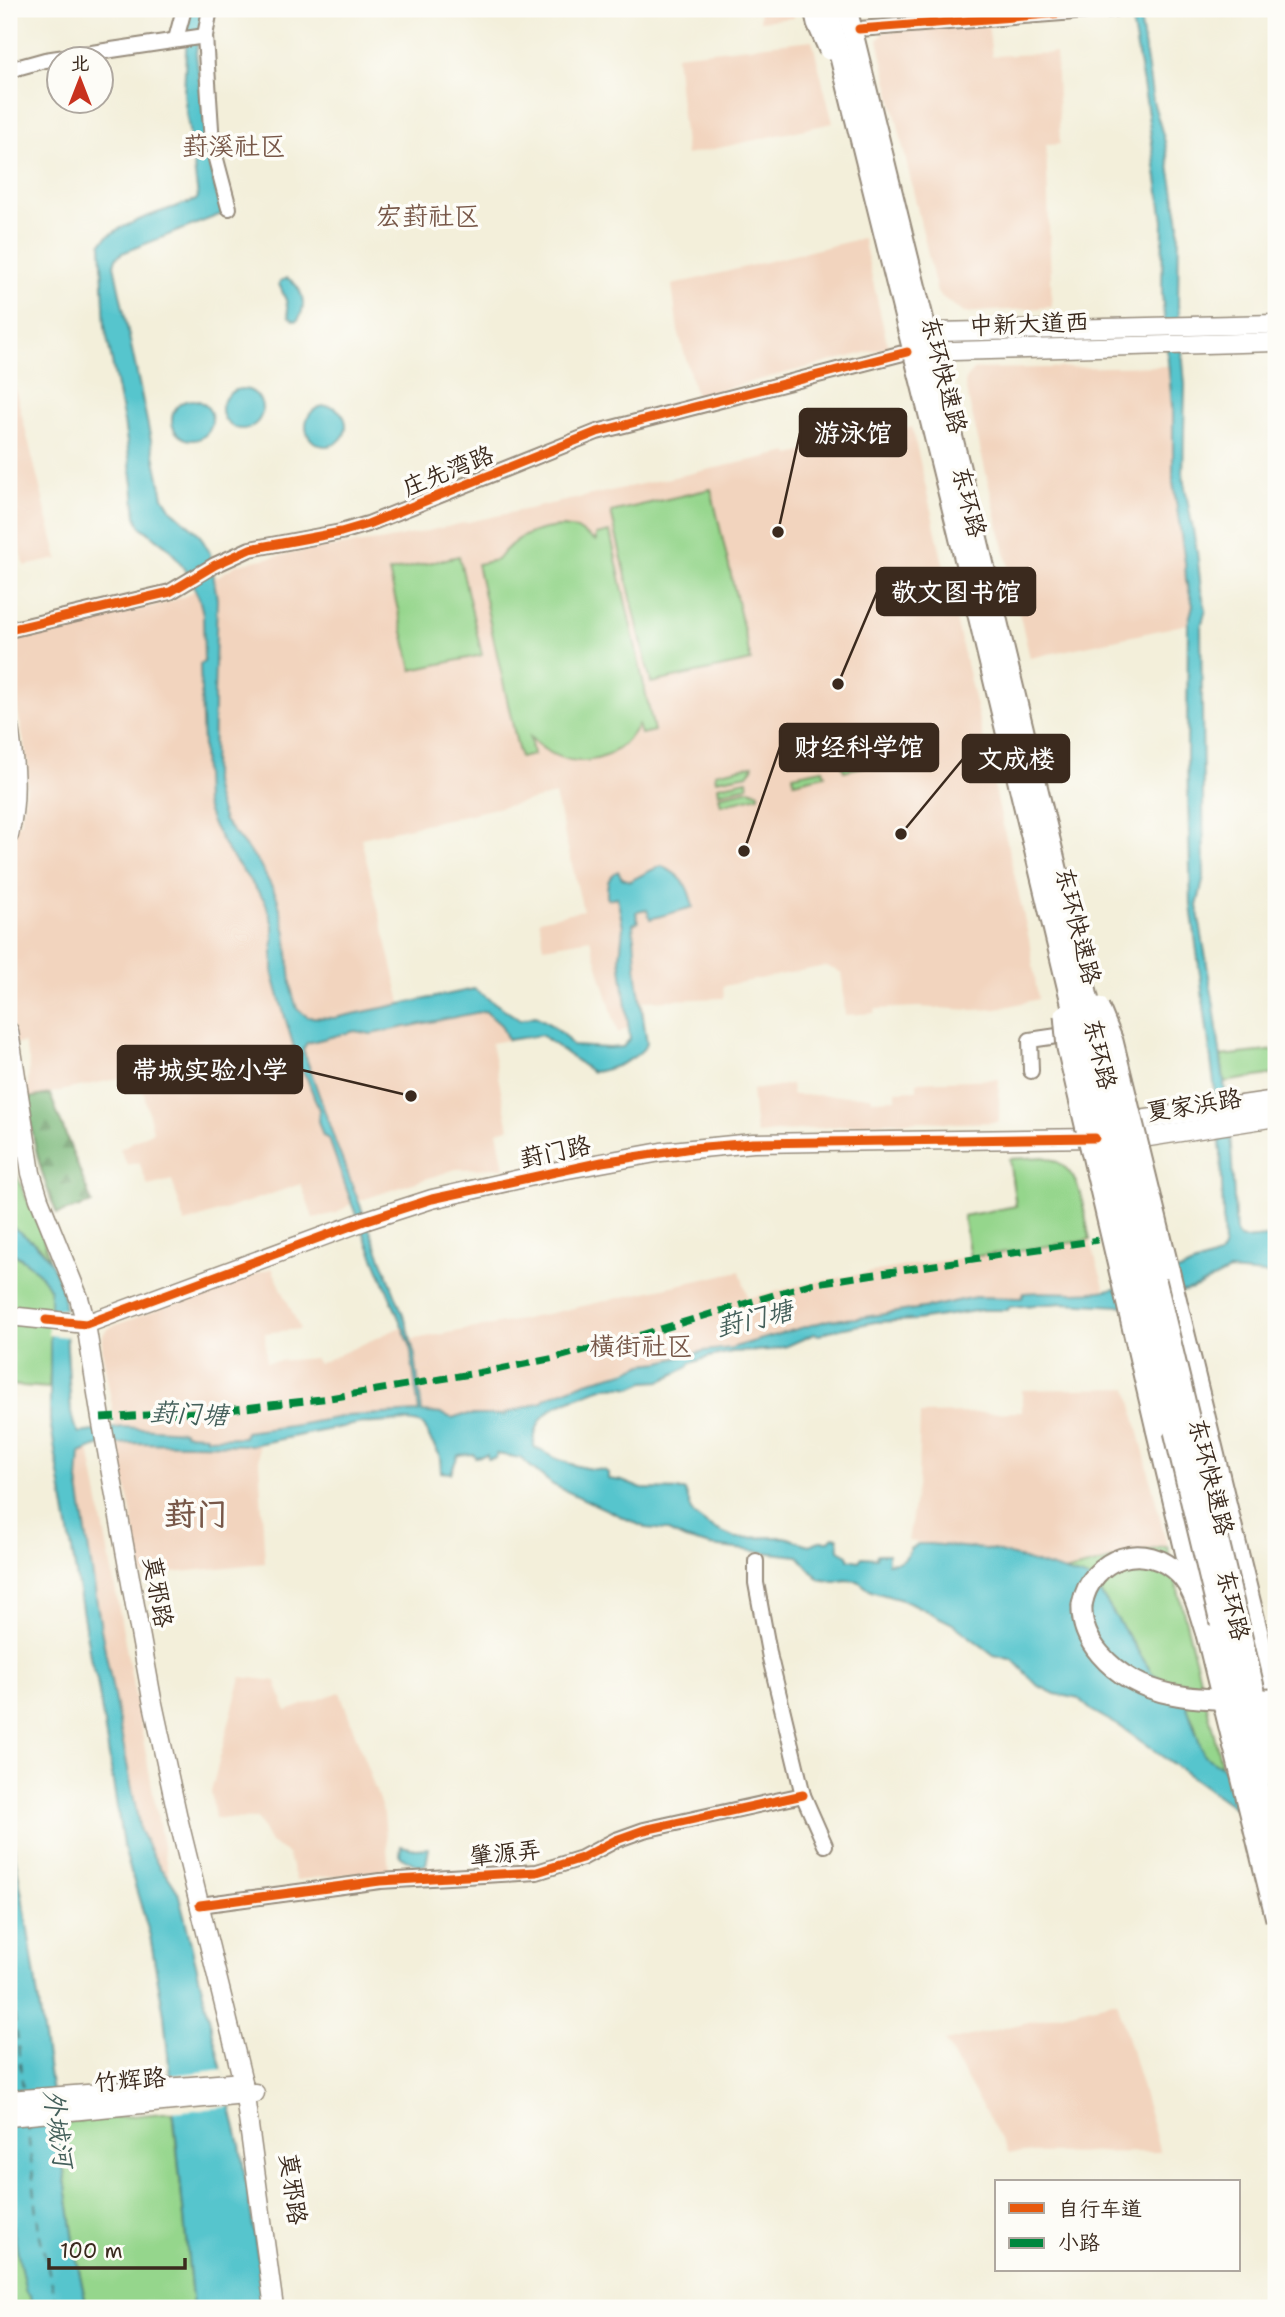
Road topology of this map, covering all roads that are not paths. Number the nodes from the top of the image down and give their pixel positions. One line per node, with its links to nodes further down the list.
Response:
1 (184, 9): 11 (street)
2 (210, 9): 10 (street)
3 (814, 9): 13 (highway, bridge)
4 (821, 9): 15 (main road, 东环路)
5 (828, 9): 13 (highway, 东环快速路, bridge)
6 (847, 9): 31 (highway, 东环快速路, bridge)
7 (854, 9): 9 (main road, 东环路)
8 (1114, 9): 9 (street)
9 (859, 29): 14 (main road, 东环路)
10 (205, 36): 11 (street); 16 (street)
11 (179, 39): 12 (street)
12 (9, 70)
13 (849, 95): 31 (highway, 东环快速路, bridge)
14 (881, 115): 15 (main road); 17 (main road, 东环路)
15 (849, 122): 18 (main road, 东环路)
16 (229, 208)
17 (926, 294): 18 (main road); 20 (main road, 东环路)
18 (894, 301): 25 (main road, 东环路)
19 (1276, 324): 21 (main road, 中新大道西)
20 (936, 331): 22 (main road, 中新大道西); 24 (main road, 东环路); 25 (main road, 中新大道西)
21 (1191, 335): 22 (main road, 中新大道西); 23 (main road, 中新大道西)
22 (1162, 336): 24 (main road, 中新大道西)
23 (1276, 342)
24 (940, 351): 25 (main road, 中新大道西); 27 (main road, 东环路)
25 (907, 352): 26 (street, 庄先湾路); 29 (main road, 东环路)
26 (9, 630)
27 (1028, 722): 29 (main road); 38 (main road, 东环路)
28 (9, 727): 30 (main road)
29 (999, 729): 33 (main road, 东环路)
30 (9, 835)
31 (1067, 950): 43 (highway, bridge); 46 (highway, bridge); 51 (highway, 东环快速路, bridge); 56 (highway, 东环快速路, bridge)
32 (9, 1031): 41 (main road, 莫邪路)
33 (1071, 1034): 34 (street); 39 (main road, 东环路)
34 (1031, 1071)
35 (1276, 1100): 36 (main road, 夏家浜路)
36 (1223, 1116): 37 (main road, 夏家浜路); 38 (main road, 夏家浜路)
37 (1276, 1117)
38 (1128, 1131): 39 (main road, 夏家浜路); 44 (main road, 东环路)
39 (1095, 1138): 41 (main road, 葑门路); 43 (main road, 东环路)
40 (9, 1316): 41 (main road, 葑门路)
41 (77, 1323): 58 (main road, 莫邪路)
42 (756, 1562): 53 (street)
43 (1209, 1614): 45 (main road, 东环路)
44 (1258, 1666): 45 (main road); 46 (main road, 东环路)
45 (1224, 1673): 47 (main road, 东环路)
46 (1272, 1689): 47 (main road); 48 (highway); 59 (highway, bridge)
47 (1228, 1692): 49 (main road, 东环路)
48 (1274, 1722): 49 (main road); 50 (main road)
49 (1237, 1730): 52 (main road, 东环路)
50 (1276, 1742)
51 (1276, 1778)
52 (1250, 1785)
53 (803, 1795): 55 (street); 58 (street, 肇源弄)
54 (1259, 1822): 57 (main road)
55 (825, 1845)
56 (1276, 1856)
57 (1276, 1893)
58 (200, 1905): 60 (main road, 莫邪路)
59 (1276, 1919)
60 (239, 2090): 61 (main road, 竹辉路); 62 (main road, 竹辉路); 63 (main road, 莫邪路); 64 (main road, 莫邪路)
61 (9, 2100)
62 (9, 2117)
63 (274, 2308)
64 (285, 2308)

